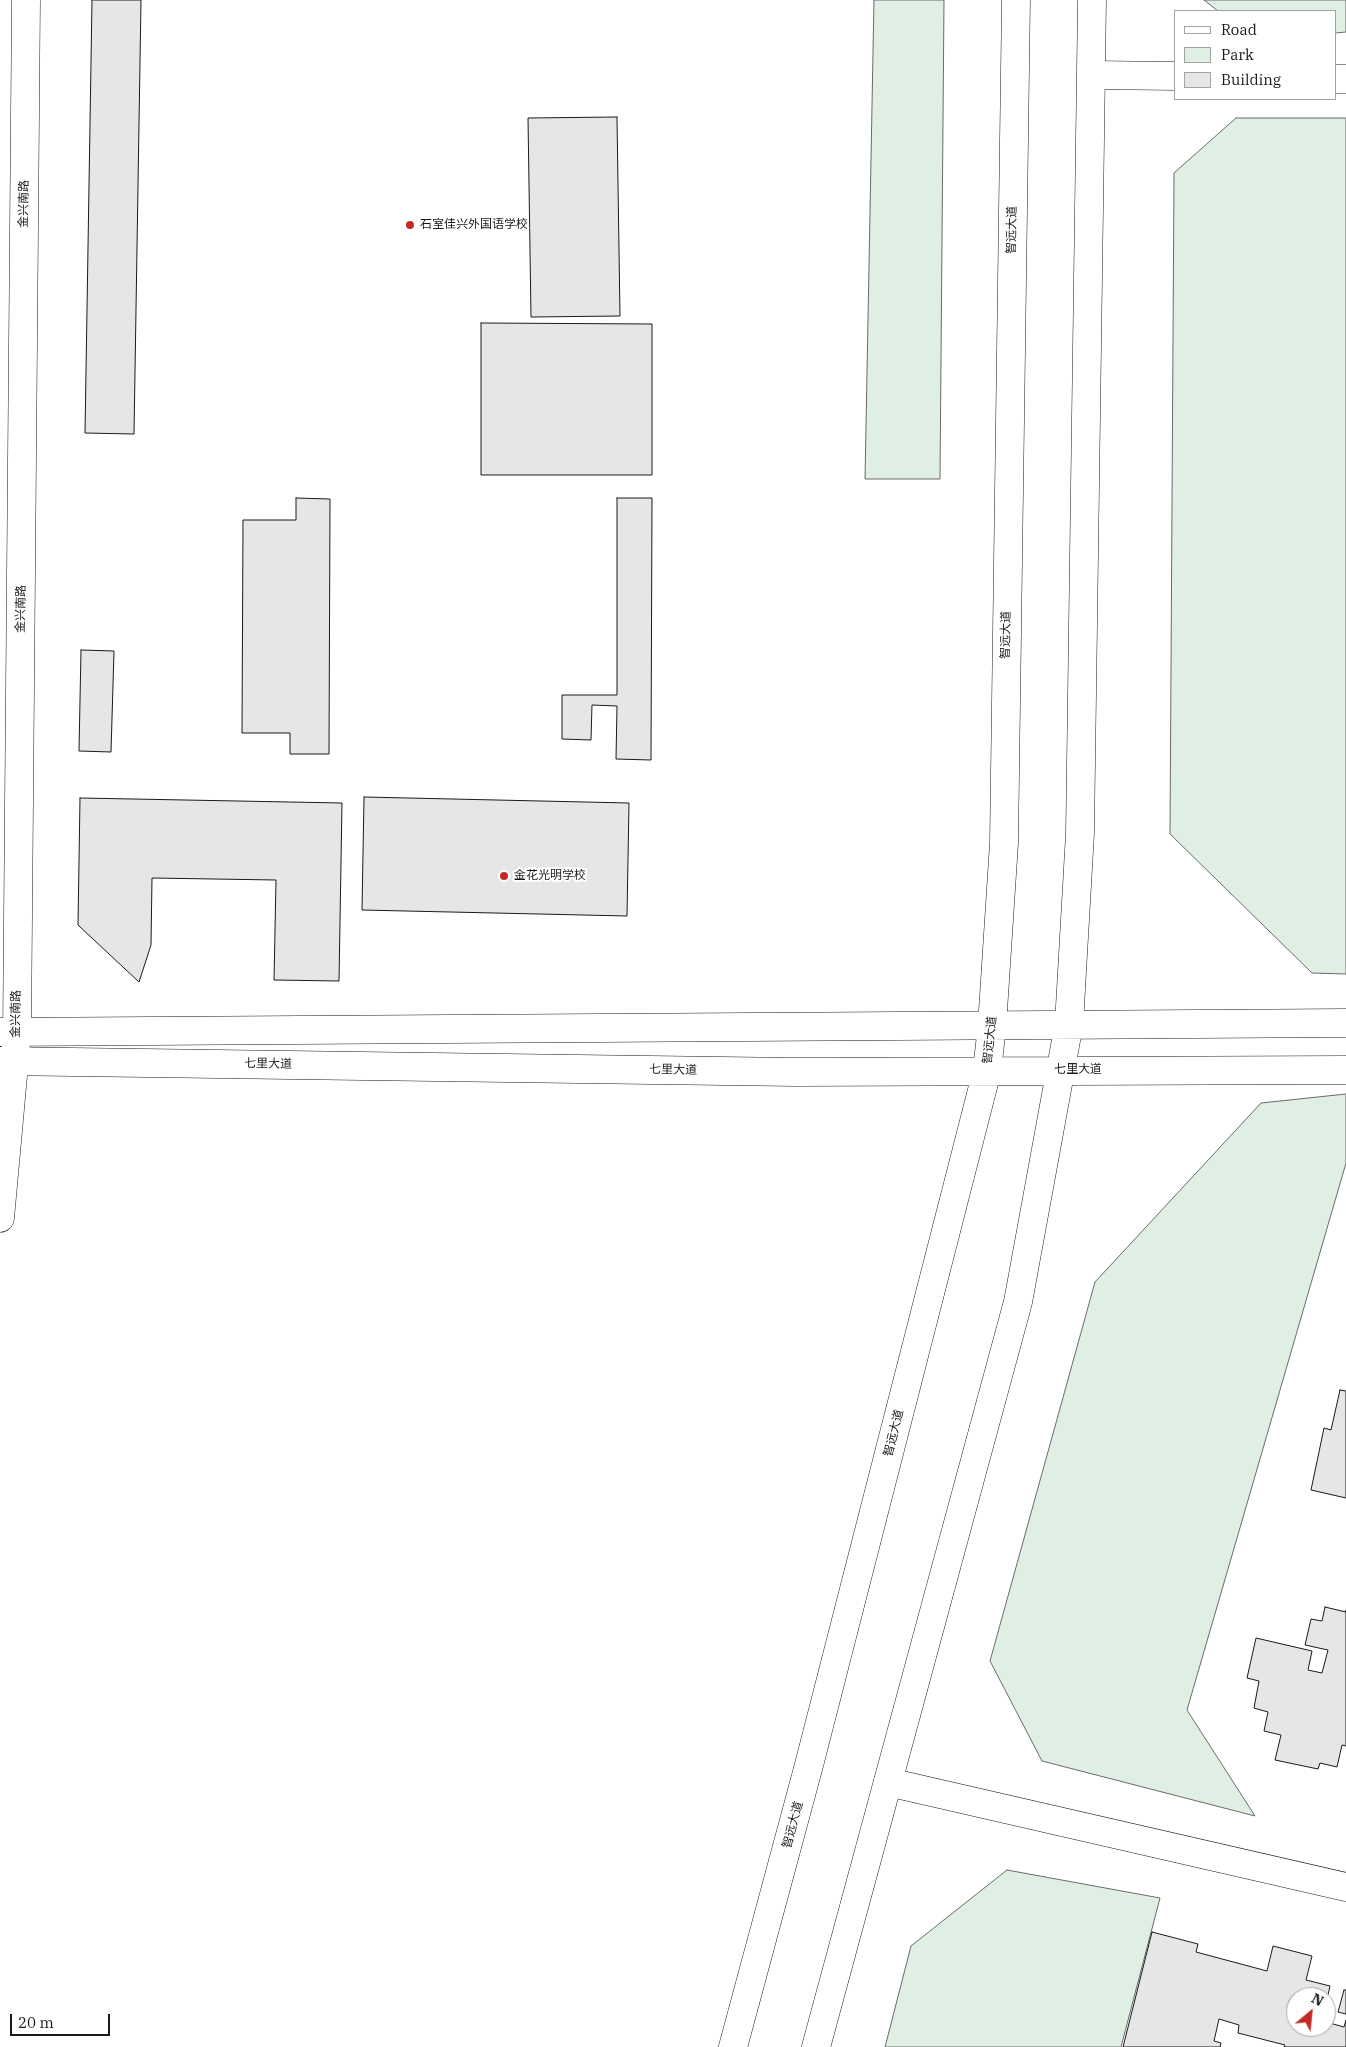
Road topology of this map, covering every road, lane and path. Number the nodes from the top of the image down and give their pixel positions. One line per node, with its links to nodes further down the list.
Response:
1 (14, 0): 2 (main road)
2 (26, 0): 10 (main road, 金兴南路)
3 (1016, 0): 9 (main road, 智远大道)
4 (1092, 0): 5 (main road)
5 (1093, 75): 6 (main road); 8 (main road)
6 (1174, 76)
7 (1346, 1023): 8 (main road)
8 (1069, 1024): 9 (main road); 12 (main road)
9 (992, 1026): 10 (main road); 14 (main road, 智远大道)
10 (8, 1032): 11 (main road, 金兴南路)
11 (7, 1061): 14 (main road, 七里大道); 15 (main road, 金兴南路)
12 (1062, 1070): 13 (main road, 七里大道); 14 (main road, 七里大道); 16 (main road)
13 (1346, 1070)
14 (987, 1071): 18 (main road, 智远大道)
15 (0, 1218)
16 (888, 1782): 17 (main road); 19 (main road)
17 (1346, 1887)
18 (733, 2047)
19 (816, 2047)

